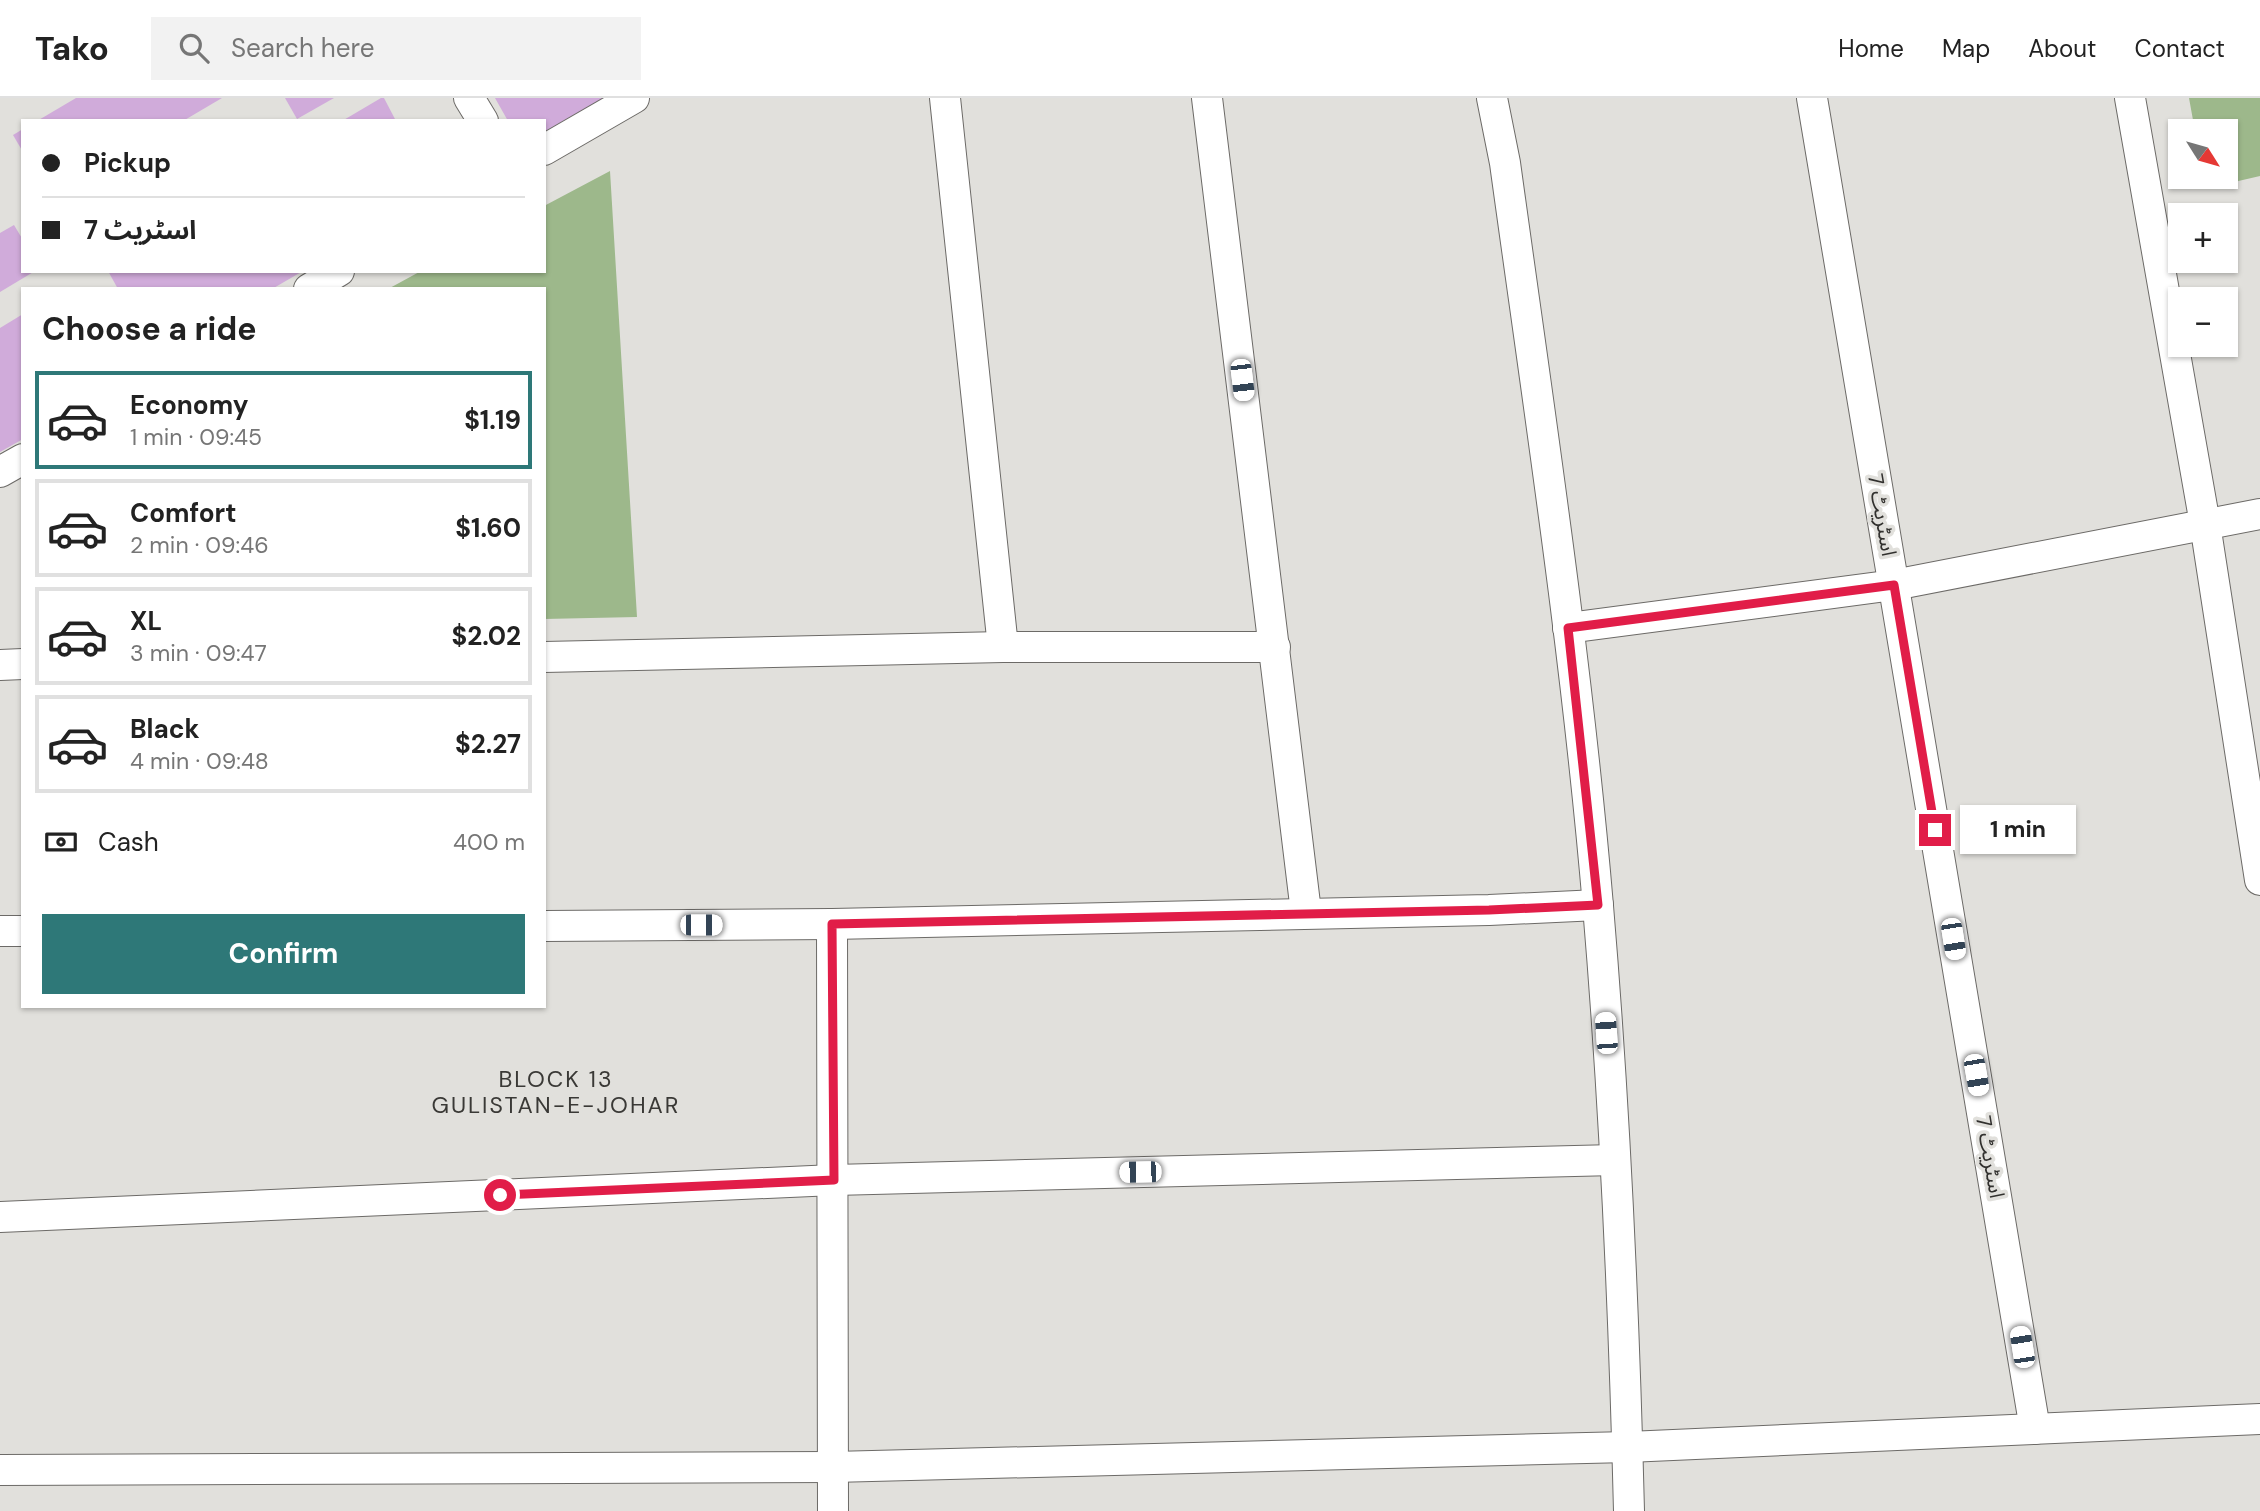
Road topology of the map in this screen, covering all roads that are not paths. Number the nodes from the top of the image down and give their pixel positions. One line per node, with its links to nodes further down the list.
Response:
1 (469, 98): 8 (street)
2 (634, 98): 9 (street)
3 (945, 98): 18 (street)
4 (1207, 98): 19 (street)
5 (1492, 98): 17 (street)
6 (1812, 98): 16 (street, اسٹریٹ 7)
7 (2130, 98): 15 (street)
8 (482, 119)
9 (546, 149)
10 (336, 273): 11 (street)
11 (312, 287)
12 (21, 459): 13 (street)
13 (0, 472)
14 (2260, 514): 15 (street)
15 (2205, 524): 16 (street); 23 (street)
16 (1894, 585): 17 (street); 34 (street, اسٹریٹ 7)
17 (1568, 628): 24 (street)
18 (1003, 647): 19 (street); 20 (street)
19 (1275, 647): 25 (street)
20 (546, 657)
21 (21, 664): 22 (street)
22 (0, 665)
23 (2260, 880)
24 (1598, 905): 25 (street); 30 (street)
25 (1306, 912): 26 (street)
26 (832, 924): 27 (street); 31 (street)
27 (546, 926)
28 (0, 931): 29 (street)
29 (21, 931)
30 (1615, 1160): 31 (street); 35 (street)
31 (834, 1180): 32 (street); 36 (street)
32 (0, 1217)
33 (2260, 1419): 34 (street)
34 (2035, 1429): 35 (street)
35 (1628, 1447): 36 (street); 39 (street)
36 (833, 1467): 37 (street); 38 (street)
37 (0, 1470)
38 (833, 1511)
39 (1629, 1511)

